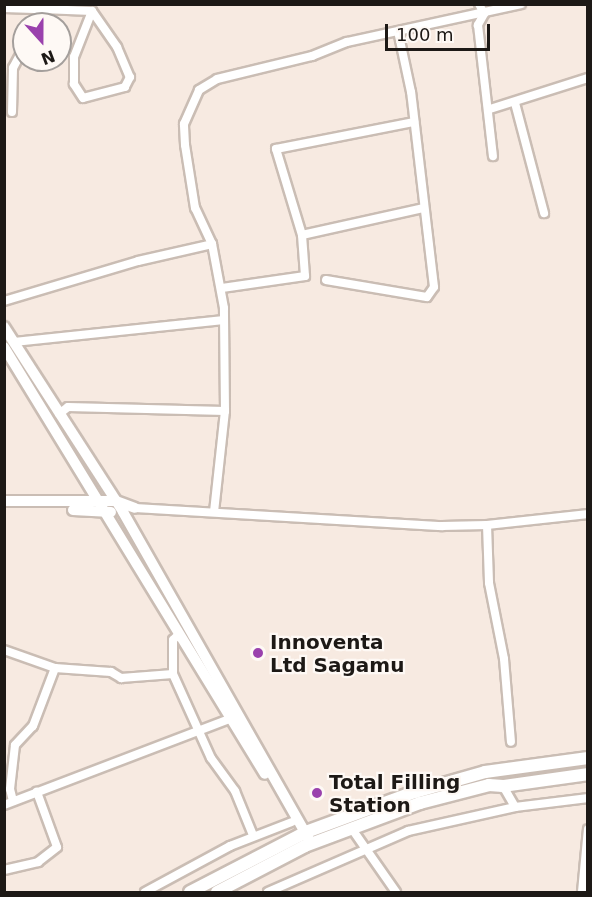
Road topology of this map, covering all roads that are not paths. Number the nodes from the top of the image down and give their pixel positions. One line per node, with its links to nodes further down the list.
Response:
1 (480, 4): 7 (street)
2 (520, 4): 7 (street)
3 (4, 8): 4 (street)
4 (42, 9): 5 (street); 6 (street)
5 (92, 11): 5 (street)
6 (41, 12)
7 (484, 14): 8 (street); 12 (street)
8 (398, 31): 14 (street); 19 (street)
9 (13, 72): 13 (street)
10 (588, 78): 11 (street)
11 (515, 103): 12 (street); 17 (street)
12 (490, 109): 15 (street)
13 (12, 112)
14 (414, 122): 16 (street); 18 (street)
15 (493, 156)
16 (424, 207): 18 (street); 20 (street)
17 (544, 213)
18 (302, 235): 21 (street)
19 (212, 244): 21 (street); 22 (street)
20 (326, 280)
21 (222, 288): 23 (street)
22 (4, 301)
23 (224, 320): 25 (street); 26 (street)
24 (4, 327): 25 (main road)
25 (9, 344): 27 (main road); 28 (main road)
26 (225, 411): 27 (street); 36 (street)
27 (59, 414): 31 (main road)
28 (87, 479): 30 (main road); 32 (main road)
29 (4, 501): 32 (main road)
30 (101, 501): 31 (main road); 32 (main road); 34 (main road)
31 (116, 501): 33 (main road); 35 (main road)
32 (82, 507): 34 (main road); 39 (main road)
33 (135, 508): 35 (main road); 36 (street)
34 (108, 512): 35 (main road); 39 (main road)
35 (123, 512): 58 (main road)
36 (214, 512): 38 (street)
37 (588, 514): 38 (street)
38 (488, 525): 46 (street)
39 (116, 526): 40 (main road)
40 (179, 634): 43 (street); 44 (main road)
41 (4, 650): 42 (street)
42 (55, 668): 43 (street); 52 (street)
43 (173, 674): 45 (street)
44 (232, 718): 45 (street); 54 (main road)
45 (201, 731): 50 (street); 57 (street)
46 (510, 742)
47 (588, 758): 58 (highway)
48 (588, 774): 49 (highway)
49 (503, 786): 53 (street); 55 (highway)
50 (37, 792): 52 (street); 60 (street)
51 (588, 798): 53 (street)
52 (9, 803)
53 (515, 807): 59 (street)
54 (292, 822): 57 (street); 58 (main road)
55 (352, 829): 58 (highway); 59 (street)
56 (588, 829): 66 (street)
57 (253, 835): 61 (street)
58 (305, 839): 62 (highway); 63 (highway)
59 (365, 850): 64 (street); 65 (street)
60 (4, 870)
61 (145, 892)
62 (190, 892)
63 (217, 892)
64 (268, 892)
65 (396, 892)
66 (582, 892)

